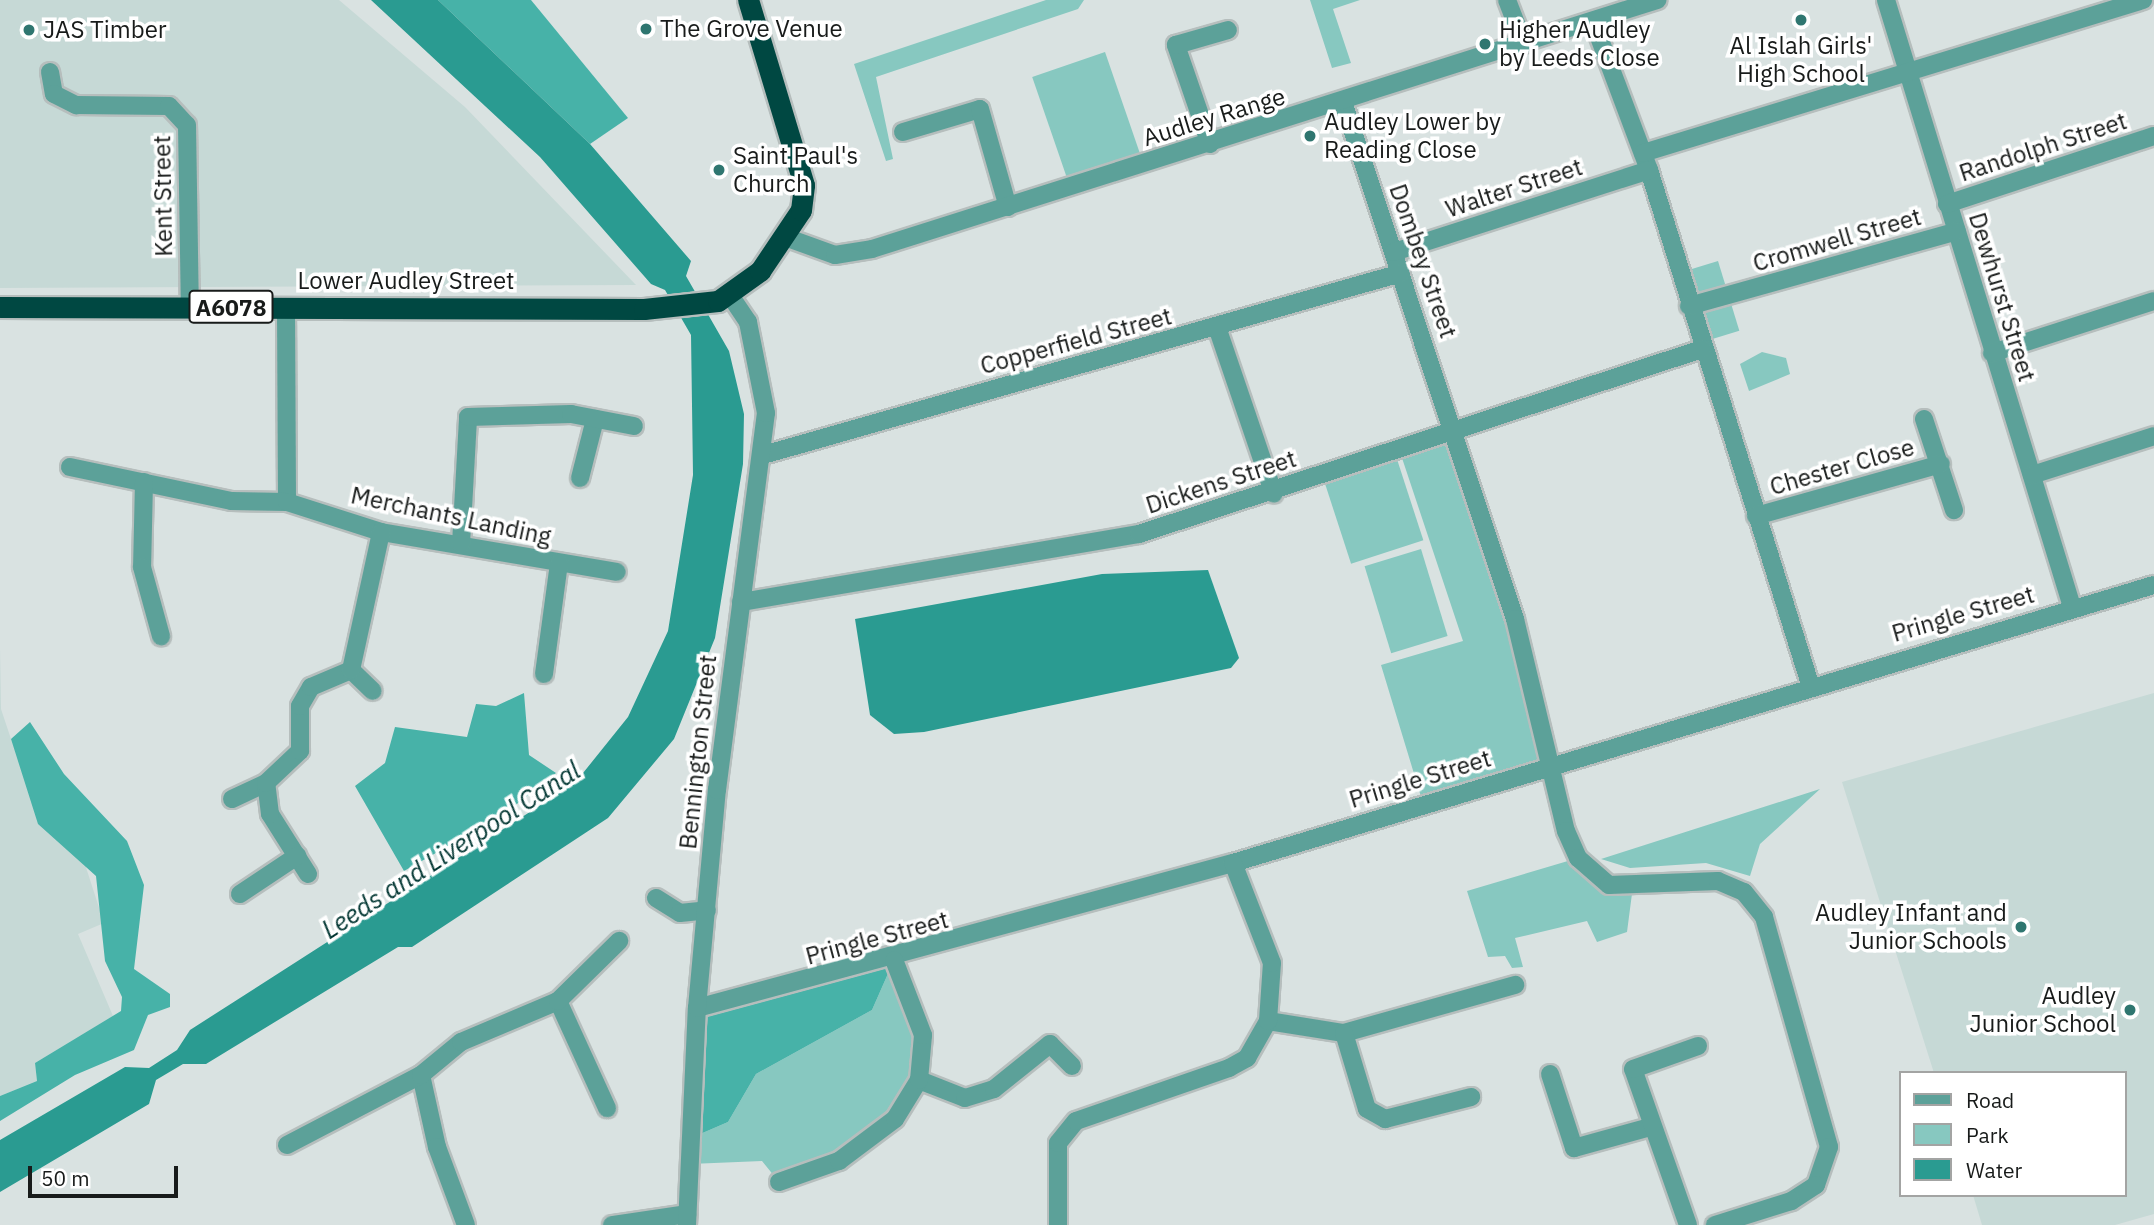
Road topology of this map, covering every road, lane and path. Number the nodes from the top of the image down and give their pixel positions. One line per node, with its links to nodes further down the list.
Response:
1 (748, 0): 19 (highway)
2 (1507, 0): 8 (street)
3 (1657, 0): 6 (street, Audley Range)
4 (1886, 0): 10 (street, Dewhurst Street)
5 (2143, 0): 10 (street, Walter Street)
6 (1593, 21): 8 (street, Audley Range); 15 (street, Chester Close)
7 (1228, 30): 14 (street)
8 (1524, 44): 11 (street, Audley Range)
9 (50, 72): 26 (street, Kent Street)
10 (1908, 73): 15 (street, Walter Street); 16 (street, Dewhurst Street)
11 (1343, 102): 14 (street, Audley Range); 20 (street, Dombey Street)
12 (903, 132): 17 (street)
13 (2154, 136): 16 (street, Randolph Street)
14 (1210, 144): 17 (street, Audley Range)
15 (1646, 162): 20 (street, Walter Street); 24 (street, Chester Close)
16 (1947, 204): 18 (street, Dewhurst Street)
17 (1009, 207): 19 (street, Audley Range)
18 (1957, 231): 24 (street, Cromwell Street); 30 (street, Dewhurst Street)
19 (785, 237): 22 (highway)
20 (1394, 252): 21 (street, Dombey Street)
21 (1401, 273): 28 (street, Copperfield Street); 34 (street, Dombey Street)
22 (723, 298): 27 (highway, Lower Audley Street / A6078); 36 (street, Bennington Street)
23 (2154, 301): 30 (street)
24 (1689, 306): 29 (street, Chester Close)
25 (0, 307): 26 (highway, Lower Audley Street / A6078)
26 (190, 307): 27 (highway, Lower Audley Street / A6078)
27 (286, 307): 43 (street)
28 (1217, 327): 36 (street, Copperfield Street); 42 (street)
29 (1702, 349): 34 (street, Dickens Street); 45 (street, Chester Close)
30 (1992, 353): 39 (street, Dewhurst Street)
31 (595, 419): 33 (street); 40 (street); 47 (street)
32 (1924, 419): 37 (street, Chester Close)
33 (634, 426)
34 (1453, 432): 42 (street, Dickens Street); 58 (street, Dombey Street)
35 (2154, 436): 39 (street)
36 (763, 455): 51 (street, Bennington Street)
37 (1941, 464): 44 (street, Chester Close); 45 (street, Chester Close)
38 (69, 467): 41 (street, Merchants Landing)
39 (2032, 475): 52 (street, Dewhurst Street)
40 (580, 478)
41 (144, 482): 43 (street, Merchants Landing); 53 (street)
42 (1274, 494): 51 (street, Dickens Street)
43 (287, 502): 46 (street, Merchants Landing)
44 (1954, 510)
45 (1756, 516): 56 (street, Chester Close)
46 (381, 532): 47 (street, Merchants Landing); 54 (street)
47 (461, 544): 48 (street, Merchants Landing)
48 (559, 563): 49 (street, Merchants Landing); 55 (street)
49 (617, 572)
50 (2154, 585): 52 (street, Pringle Street)
51 (741, 602): 66 (street, Bennington Street)
52 (2072, 607): 56 (street, Pringle Street)
53 (161, 636)
54 (351, 670): 57 (street); 59 (street)
55 (544, 674)
56 (1810, 684): 58 (street, Pringle Street)
57 (373, 691)
58 (1553, 763): 62 (street, Pringle Street); 89 (street)
59 (266, 783): 60 (street); 61 (street)
60 (232, 799)
61 (297, 856): 63 (street); 64 (street)
62 (1233, 863): 68 (street, Pringle Street); 72 (street)
63 (308, 874)
64 (240, 894)
65 (656, 898): 66 (street)
66 (707, 910): 71 (street, Bennington Street)
67 (619, 941): 70 (street)
68 (894, 960): 71 (street, Pringle Street); 78 (street)
69 (1515, 985): 73 (street)
70 (558, 1001): 77 (street); 80 (street)
71 (697, 1008): 84 (street, Bennington Street)
72 (1268, 1021): 73 (street); 87 (street)
73 (1344, 1034): 79 (street)
74 (1698, 1046): 81 (street)
75 (1072, 1066): 78 (street)
76 (1550, 1074): 81 (street)
77 (421, 1075): 82 (street); 85 (street)
78 (919, 1080): 83 (street)
79 (1471, 1097)
80 (607, 1108)
81 (1650, 1127): 88 (street)
82 (287, 1145)
83 (779, 1182)
84 (687, 1219): 86 (street)
85 (466, 1225)
86 (612, 1225)
87 (1058, 1225)
88 (1688, 1225)
89 (1715, 1225)

